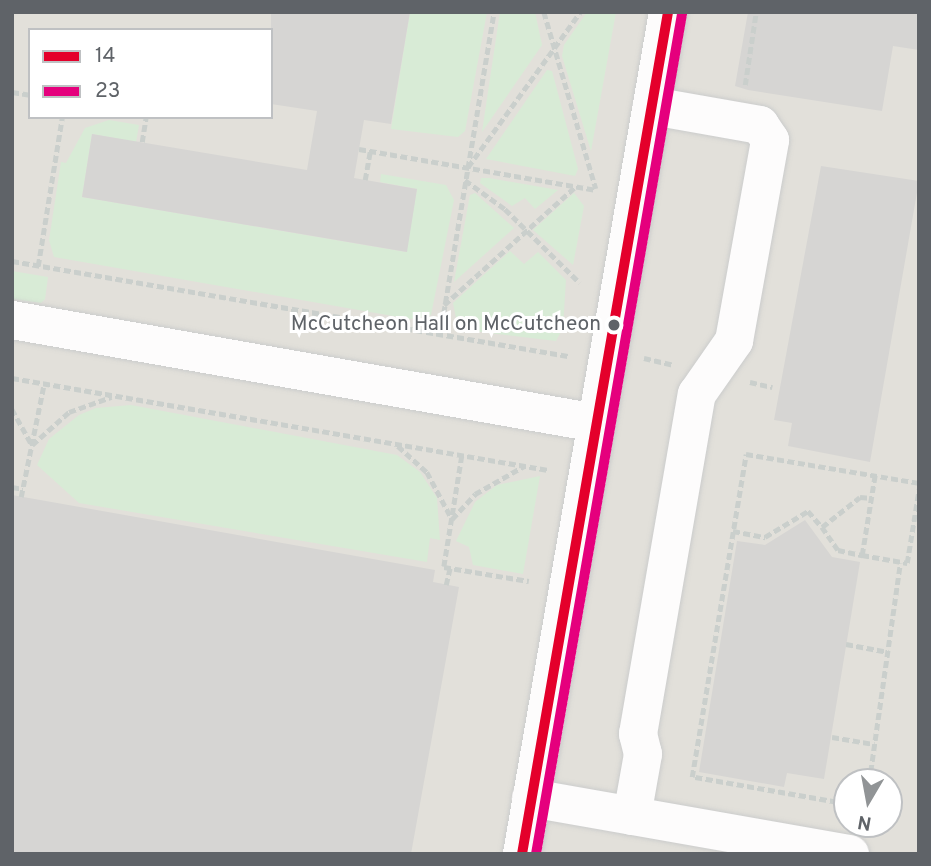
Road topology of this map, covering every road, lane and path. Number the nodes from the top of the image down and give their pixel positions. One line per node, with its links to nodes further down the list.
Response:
1 (494, 12): 14 (path)
2 (544, 12): 6 (path)
3 (580, 12): 6 (path)
4 (668, 12): 8 (street)
5 (755, 12): 7 (path)
6 (554, 50): 14 (path); 17 (path)
7 (744, 95)
8 (652, 106): 30 (street); 58 (street)
9 (62, 119): 20 (path)
10 (146, 119): 11 (path)
11 (142, 142)
12 (359, 149): 13 (path)
13 (370, 150): 14 (path); 15 (path)
14 (468, 167): 16 (path); 17 (path)
15 (365, 180)
16 (465, 180): 18 (path); 22 (path)
17 (575, 186): 18 (path)
18 (526, 230): 21 (path); 22 (path)
19 (12, 261): 20 (path)
20 (38, 266): 24 (path)
21 (580, 283)
22 (444, 305): 24 (path)
23 (12, 320): 30 (street)
24 (440, 334): 25 (path)
25 (568, 356)
26 (12, 378): 27 (path)
27 (44, 384): 28 (path); 32 (path)
28 (116, 396): 31 (path); 32 (path)
29 (12, 408): 32 (path)
30 (596, 423): 56 (street)
31 (396, 444): 33 (path); 43 (path)
32 (32, 445): 39 (path)
33 (463, 456): 34 (path); 43 (path)
34 (525, 466): 35 (path); 43 (path)
35 (548, 470)
36 (875, 475): 37 (path); 42 (path); 45 (path)
37 (919, 483)
38 (12, 487): 39 (path)
39 (23, 489): 41 (path)
40 (919, 489): 47 (path)
41 (22, 497)
42 (872, 498): 44 (path); 46 (path)
43 (452, 519): 48 (path)
44 (822, 527): 45 (path); 46 (path)
45 (733, 531): 57 (path)
46 (862, 555): 47 (path)
47 (900, 563): 52 (path)
48 (450, 568): 49 (path); 50 (path)
49 (529, 581)
50 (446, 584)
51 (846, 644): 52 (path)
52 (888, 652): 54 (path)
53 (832, 737): 54 (path)
54 (874, 744): 55 (path)
55 (871, 768)
56 (531, 799): 58 (street); 59 (street)
57 (833, 802)
58 (632, 816): 60 (street)
59 (522, 854)
60 (850, 854)

